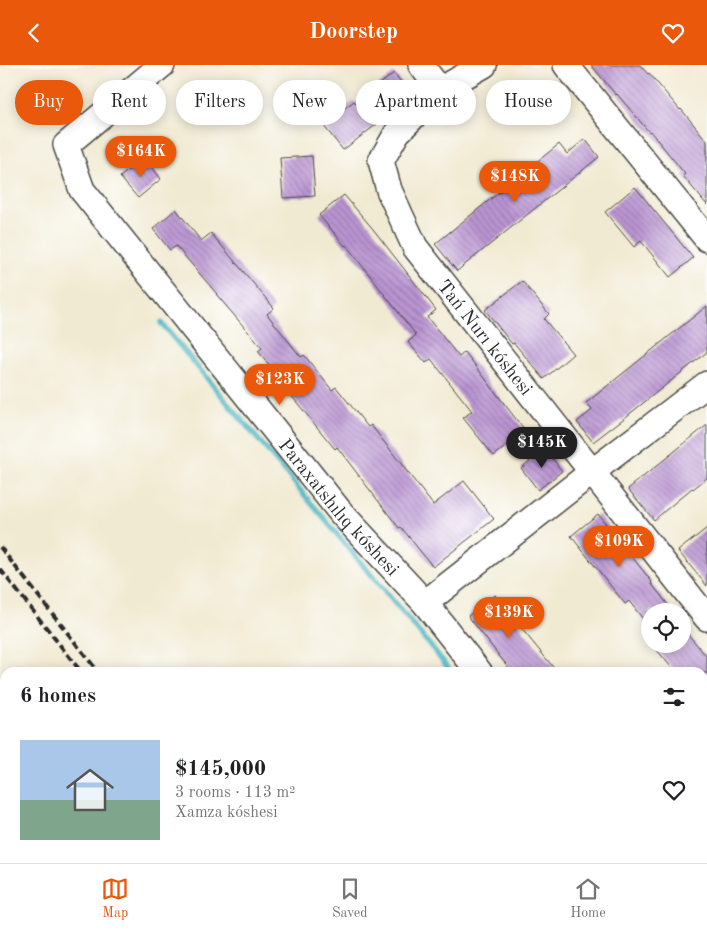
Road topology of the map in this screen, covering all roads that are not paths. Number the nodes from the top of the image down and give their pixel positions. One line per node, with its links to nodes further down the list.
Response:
1 (162, 65): 11 (street, Paraxatshılıq kóshesi)
2 (421, 65): 5 (street)
3 (484, 65): 6 (street)
4 (566, 65): 8 (street)
5 (432, 80)
6 (458, 80)
7 (405, 125): 10 (street, Tań Nurı kóshesi)
8 (707, 239)
9 (707, 384): 10 (street)
10 (592, 472): 11 (street); 12 (street, Tań Nurı kóshesi)
11 (425, 603): 13 (street, Paraxatshılıq kóshesi)
12 (707, 618)
13 (475, 667)

